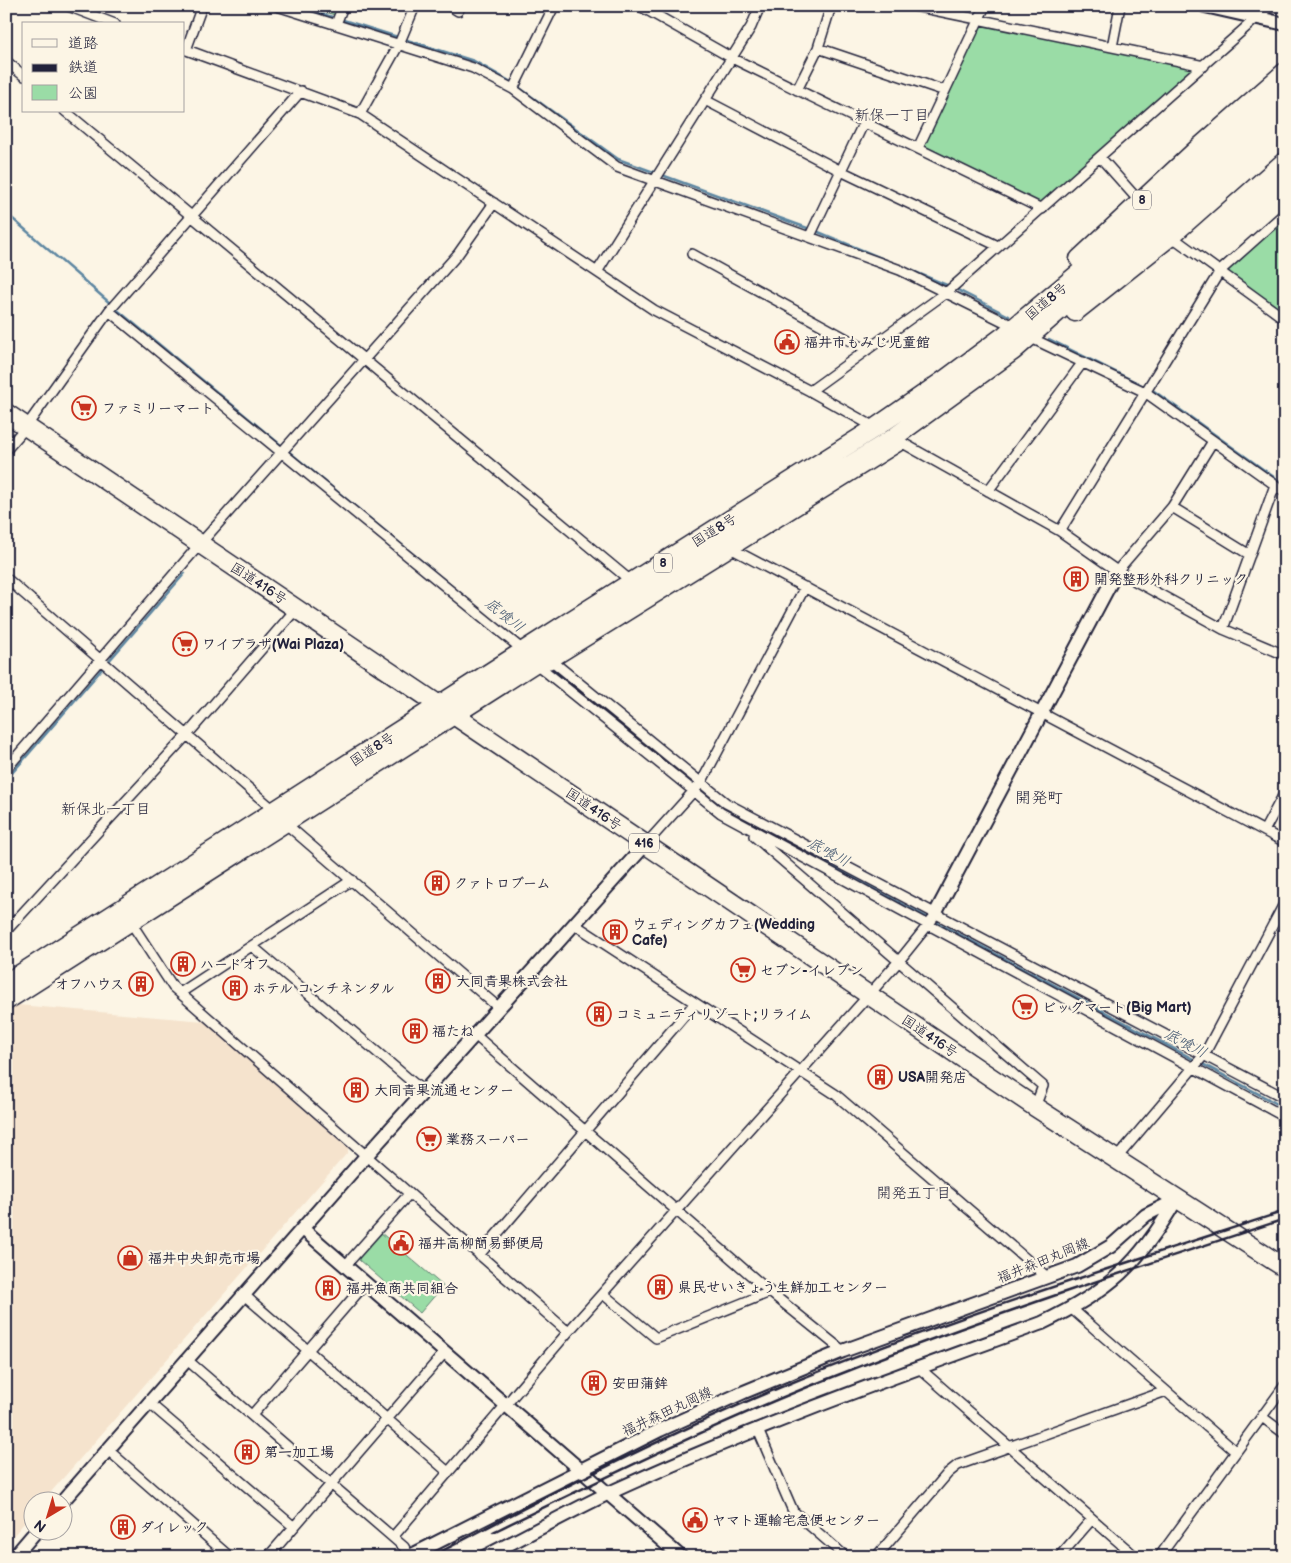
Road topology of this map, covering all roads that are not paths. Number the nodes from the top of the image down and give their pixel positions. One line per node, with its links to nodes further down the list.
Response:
1 (68, 6): 19 (street)
2 (202, 6): 25 (street)
3 (277, 6): 20 (street)
4 (343, 6): 20 (street)
5 (416, 6): 22 (street)
6 (450, 6): 7 (street)
7 (461, 6)
8 (554, 6): 31 (street)
9 (640, 6): 26 (street)
10 (760, 6): 26 (street)
11 (831, 6): 24 (street)
12 (914, 6): 18 (street)
13 (985, 6): 18 (street)
14 (1120, 6): 23 (street)
15 (1205, 6): 17 (street)
16 (1270, 6): 17 (street)
17 (1258, 18): 21 (street); 28 (street)
18 (979, 20): 23 (street); 34 (street)
19 (110, 22)
20 (336, 24): 22 (street)
21 (1285, 24)
22 (399, 44): 31 (street); 38 (street)
23 (1112, 47): 28 (street)
24 (818, 48): 32 (street); 34 (street)
25 (185, 50): 33 (street)
26 (732, 58): 32 (street); 36 (street)
27 (6, 61): 30 (street)
28 (1204, 66): 43 (street)
29 (1285, 72): 46 (highway, 8)
30 (22, 74)
31 (513, 89): 45 (street)
32 (797, 90): 40 (street)
33 (301, 91): 38 (street); 50 (street)
34 (945, 91): 42 (street)
35 (1285, 95): 60 (highway, 国道8号 / 8)
36 (706, 100): 44 (street); 45 (street)
37 (66, 112): 50 (street)
38 (360, 114): 47 (street)
39 (1285, 114): 60 (highway, 国道8号 / 8)
40 (864, 122): 42 (street); 44 (street)
41 (1285, 135): 52 (highway, 8)
42 (918, 148): 48 (street)
43 (1100, 157): 46 (street); 48 (street)
44 (841, 171): 51 (street); 53 (street)
45 (656, 180): 51 (street); 56 (street)
46 (1140, 202): 60 (highway, 8)
47 (494, 203): 56 (street); 62 (street)
48 (1042, 209): 53 (street)
49 (1285, 213): 55 (street)
50 (192, 218): 58 (street); 62 (street)
51 (810, 236): 57 (street)
52 (1170, 236): 55 (street); 60 (highway, 8)
53 (998, 246): 57 (street)
54 (692, 254): 61 (street)
55 (1220, 271): 59 (street); 65 (street)
56 (597, 272): 64 (street)
57 (947, 292): 60 (street); 61 (street)
58 (109, 311): 67 (street); 72 (street)
59 (1285, 319)
60 (1016, 331): 63 (street); 68 (highway, 国道8号 / 8); 69 (highway, 国道8号 / 8)
61 (867, 350): 64 (street)
62 (364, 360): 72 (street); 83 (street)
63 (1083, 362): 65 (street); 74 (street)
64 (810, 391): 68 (street)
65 (1145, 392): 70 (street); 77 (street)
66 (6, 413): 67 (highway, 国道416号 / 416)
67 (26, 427): 71 (street); 78 (highway, 国道416号 / 416)
68 (875, 428): 69 (street); 83 (highway, 国道8号 / 8)
69 (898, 441): 74 (street); 79 (street); 89 (highway, 国道8号 / 8)
70 (1213, 441): 73 (street); 76 (street)
71 (6, 450)
72 (281, 453): 78 (street); 89 (street)
73 (1275, 485): 75 (street); 80 (street)
74 (988, 491): 77 (street)
75 (1285, 492)
76 (1172, 507): 80 (street); 81 (street)
77 (1060, 531): 81 (street)
78 (200, 544): 85 (highway, 国道416号 / 416); 88 (street)
79 (734, 550): 84 (street); 89 (street)
80 (1250, 555): 86 (street)
81 (1117, 571): 86 (street); 91 (street)
82 (6, 578): 88 (street)
83 (632, 582): 89 (highway, 国道8号 / 8)
84 (805, 586): 91 (street); 95 (street)
85 (297, 608): 90 (highway, 国道416号 / 416); 93 (street)
86 (1223, 629): 87 (street)
87 (1284, 654)
88 (101, 660): 93 (street); 94 (street)
89 (540, 660): 90 (highway, 国道8号 / 8); 92 (highway, 国道8号 / 8); 95 (street); 96 (street)
90 (440, 704): 92 (highway, 国道416号 / 416); 98 (highway, 国道8号 / 8)
91 (1042, 713): 100 (street); 105 (street)
92 (456, 715): 98 (highway, 国道8号 / 8); 102 (highway, 国道416号 / 416)
93 (187, 736): 98 (street); 108 (street)
94 (6, 770)
95 (701, 782): 96 (street); 105 (street)
96 (694, 792): 99 (street); 102 (street)
97 (1285, 792): 100 (street)
98 (280, 817): 103 (street); 106 (highway, 国道8号 / 8); 111 (highway, 国道8号 / 8)
99 (741, 825): 105 (street); 110 (street)
100 (1264, 831): 101 (street)
101 (1285, 842)
102 (646, 844): 107 (street); 113 (highway, 国道416号 / 416)
103 (352, 880): 109 (street); 116 (street)
104 (1285, 902): 118 (street)
105 (932, 919): 110 (street); 118 (street); 119 (street)
106 (130, 921): 112 (street); 114 (highway, 国道8号 / 8)
107 (574, 924): 115 (street); 116 (street)
108 (6, 931)
109 (252, 946): 112 (street); 121 (street)
110 (899, 961): 113 (street); 123 (street)
111 (9, 978)
112 (180, 993): 126 (street)
113 (868, 994): 120 (street); 123 (highway, 国道416号 / 416)
114 (6, 1001)
115 (695, 1003): 120 (street); 125 (street)
116 (500, 1008): 117 (street)
117 (475, 1035): 121 (street); 125 (street)
118 (1204, 1055): 119 (street); 122 (street)
119 (1194, 1070): 124 (street); 127 (street)
120 (800, 1072): 130 (street); 135 (street)
121 (424, 1092): 126 (street)
122 (1285, 1098)
123 (1035, 1108): 127 (highway, 国道416号 / 416)
124 (1285, 1117)
125 (585, 1132): 130 (street); 132 (street)
126 (366, 1156): 128 (street); 131 (street)
127 (1115, 1160): 129 (highway, 国道416号 / 416)
128 (409, 1194): 132 (street); 133 (street)
129 (1176, 1200): 134 (highway, 国道416号 / 416); 135 (street, 福井森田丸岡線); 140 (street)
130 (677, 1211): 137 (street); 139 (street)
131 (303, 1229): 133 (street); 138 (street)
132 (480, 1255): 141 (street)
133 (346, 1266): 136 (street)
134 (1285, 1268)
135 (1047, 1277): 143 (street, 福井森田丸岡線)
136 (366, 1283): 142 (street); 144 (street)
137 (770, 1292): 139 (street); 143 (street)
138 (243, 1294): 142 (street); 145 (street)
139 (603, 1294): 141 (street)
140 (1072, 1309): 146 (street); 148 (street)
141 (568, 1332): 150 (street)
142 (308, 1351): 151 (street); 153 (street)
143 (843, 1351): 159 (street, 福井森田丸岡線)
144 (445, 1352): 150 (street); 153 (street)
145 (186, 1359): 149 (street); 151 (street)
146 (918, 1367): 154 (street); 156 (street)
147 (1285, 1385): 152 (street)
148 (1166, 1391): 156 (street); 158 (street)
149 (148, 1402): 157 (street); 165 (street)
150 (506, 1405): 159 (street); 160 (street)
151 (252, 1415): 161 (street)
152 (1262, 1417): 155 (street); 158 (street)
153 (387, 1419): 160 (street); 161 (street)
154 (758, 1430): 163 (street); 176 (street)
155 (1285, 1434)
156 (1009, 1446): 164 (street); 177 (street)
157 (108, 1450): 162 (street); 168 (street)
158 (1236, 1452): 180 (street)
159 (582, 1469): 163 (street); 169 (street, 福井森田丸岡線)
160 (448, 1472): 166 (street)
161 (331, 1484): 165 (street); 166 (street)
162 (72, 1491)
163 (609, 1494): 174 (street); 175 (street)
164 (1092, 1519): 178 (street); 179 (street)
165 (294, 1527): 173 (street)
166 (393, 1538): 169 (street)
167 (28, 1540): 170 (street)
168 (222, 1549): 171 (street); 172 (street)
169 (408, 1556)
170 (14, 1557)
171 (209, 1557)
172 (230, 1557)
173 (268, 1557)
174 (484, 1557)
175 (681, 1557)
176 (846, 1557)
177 (876, 1557)
178 (1059, 1557)
179 (1136, 1557)
180 (1158, 1557)

